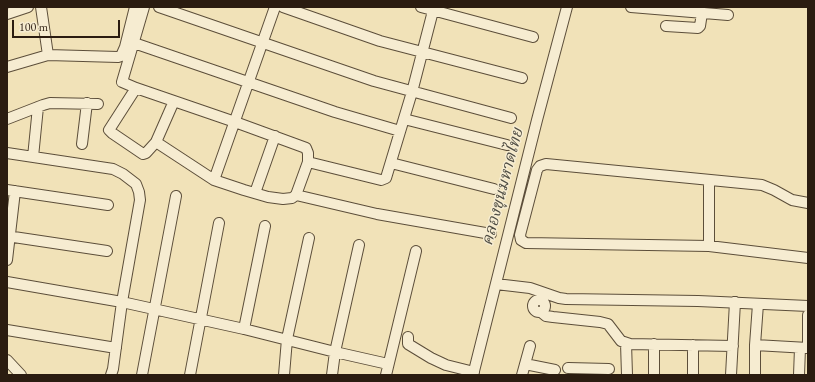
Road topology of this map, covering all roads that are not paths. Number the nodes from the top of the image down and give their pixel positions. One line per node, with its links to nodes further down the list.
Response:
1 (28, 7): 13 (street)
2 (41, 7): 20 (street)
3 (135, 7): 20 (street)
4 (144, 7): 17 (street)
5 (159, 7): 18 (street)
6 (275, 7): 18 (street)
7 (284, 7): 19 (street)
8 (421, 7): 11 (street)
9 (567, 7): 64 (street)
10 (631, 7): 12 (street)
11 (433, 9): 16 (street); 19 (street)
12 (702, 13): 14 (street); 15 (street)
13 (7, 14)
14 (728, 15)
15 (666, 26)
16 (533, 37)
17 (134, 43): 23 (street); 24 (street)
18 (263, 43): 23 (street); 25 (street)
19 (422, 51): 22 (street); 25 (street)
20 (48, 55): 21 (street)
21 (7, 67)
22 (522, 78)
23 (249, 82): 33 (street); 34 (street)
24 (136, 88): 26 (street); 36 (street)
25 (412, 92): 30 (street); 32 (street)
26 (174, 101): 33 (street); 36 (street)
27 (87, 103): 28 (street); 29 (street); 37 (street)
28 (98, 104)
29 (38, 107): 31 (street); 40 (street)
30 (511, 118)
31 (7, 119)
32 (404, 119): 34 (street); 38 (street)
33 (235, 122): 35 (street); 43 (street)
34 (400, 131): 42 (street)
35 (275, 136): 41 (street); 47 (street)
36 (156, 142): 43 (street)
37 (82, 144)
38 (507, 145)
39 (7, 152): 40 (street)
40 (33, 157): 66 (street)
41 (308, 162): 42 (street); 48 (street)
42 (391, 163): 45 (street)
43 (214, 180): 47 (street)
44 (709, 180): 50 (street); 58 (street); 58 (street)
45 (494, 189)
46 (11, 191): 51 (street); 55 (street)
47 (255, 193): 48 (street)
48 (296, 195): 54 (street)
49 (176, 196): 70 (street)
50 (808, 203)
51 (108, 205)
52 (219, 223): 72 (street)
53 (265, 226): 73 (street)
54 (490, 234)
55 (8, 236): 60 (street); 62 (street)
56 (309, 238): 76 (street)
57 (359, 245): 85 (street)
58 (709, 246): 61 (street)
59 (416, 251): 87 (street)
60 (107, 252)
61 (808, 258)
62 (7, 260)
63 (7, 282): 66 (street)
64 (496, 284): 65 (street); 93 (street)
65 (538, 295): 67 (street); 77 (street)
66 (122, 302): 70 (street); 83 (street)
67 (735, 302): 68 (street); 82 (street)
68 (758, 304): 69 (street); 80 (street)
69 (808, 306)
70 (155, 310): 72 (street); 96 (street)
71 (808, 315): 84 (street)
72 (200, 320): 73 (street); 97 (street)
73 (244, 329): 76 (street)
74 (7, 330): 83 (street)
75 (408, 337): 93 (street)
76 (287, 339): 85 (street); 98 (street)
77 (626, 343): 78 (street); 102 (street)
78 (654, 344): 79 (street); 103 (street)
79 (693, 345): 82 (street); 104 (street)
80 (755, 345): 84 (street); 106 (street)
81 (530, 346): 88 (street)
82 (733, 346): 105 (street)
83 (116, 348): 95 (street)
84 (805, 348): 107 (street)
85 (335, 352): 87 (street); 99 (street)
86 (7, 360): 94 (street)
87 (388, 364): 100 (street)
88 (525, 364): 90 (street); 101 (street)
89 (568, 368): 92 (street)
90 (555, 370)
91 (610, 370): 92 (street)
92 (579, 372)
93 (472, 373)
94 (21, 375)
95 (111, 375)
96 (142, 375)
97 (190, 375)
98 (284, 375)
99 (332, 375)
100 (386, 375)
101 (522, 375)
102 (627, 375)
103 (654, 375)
104 (693, 375)
105 (731, 375)
106 (755, 375)
107 (799, 375)

